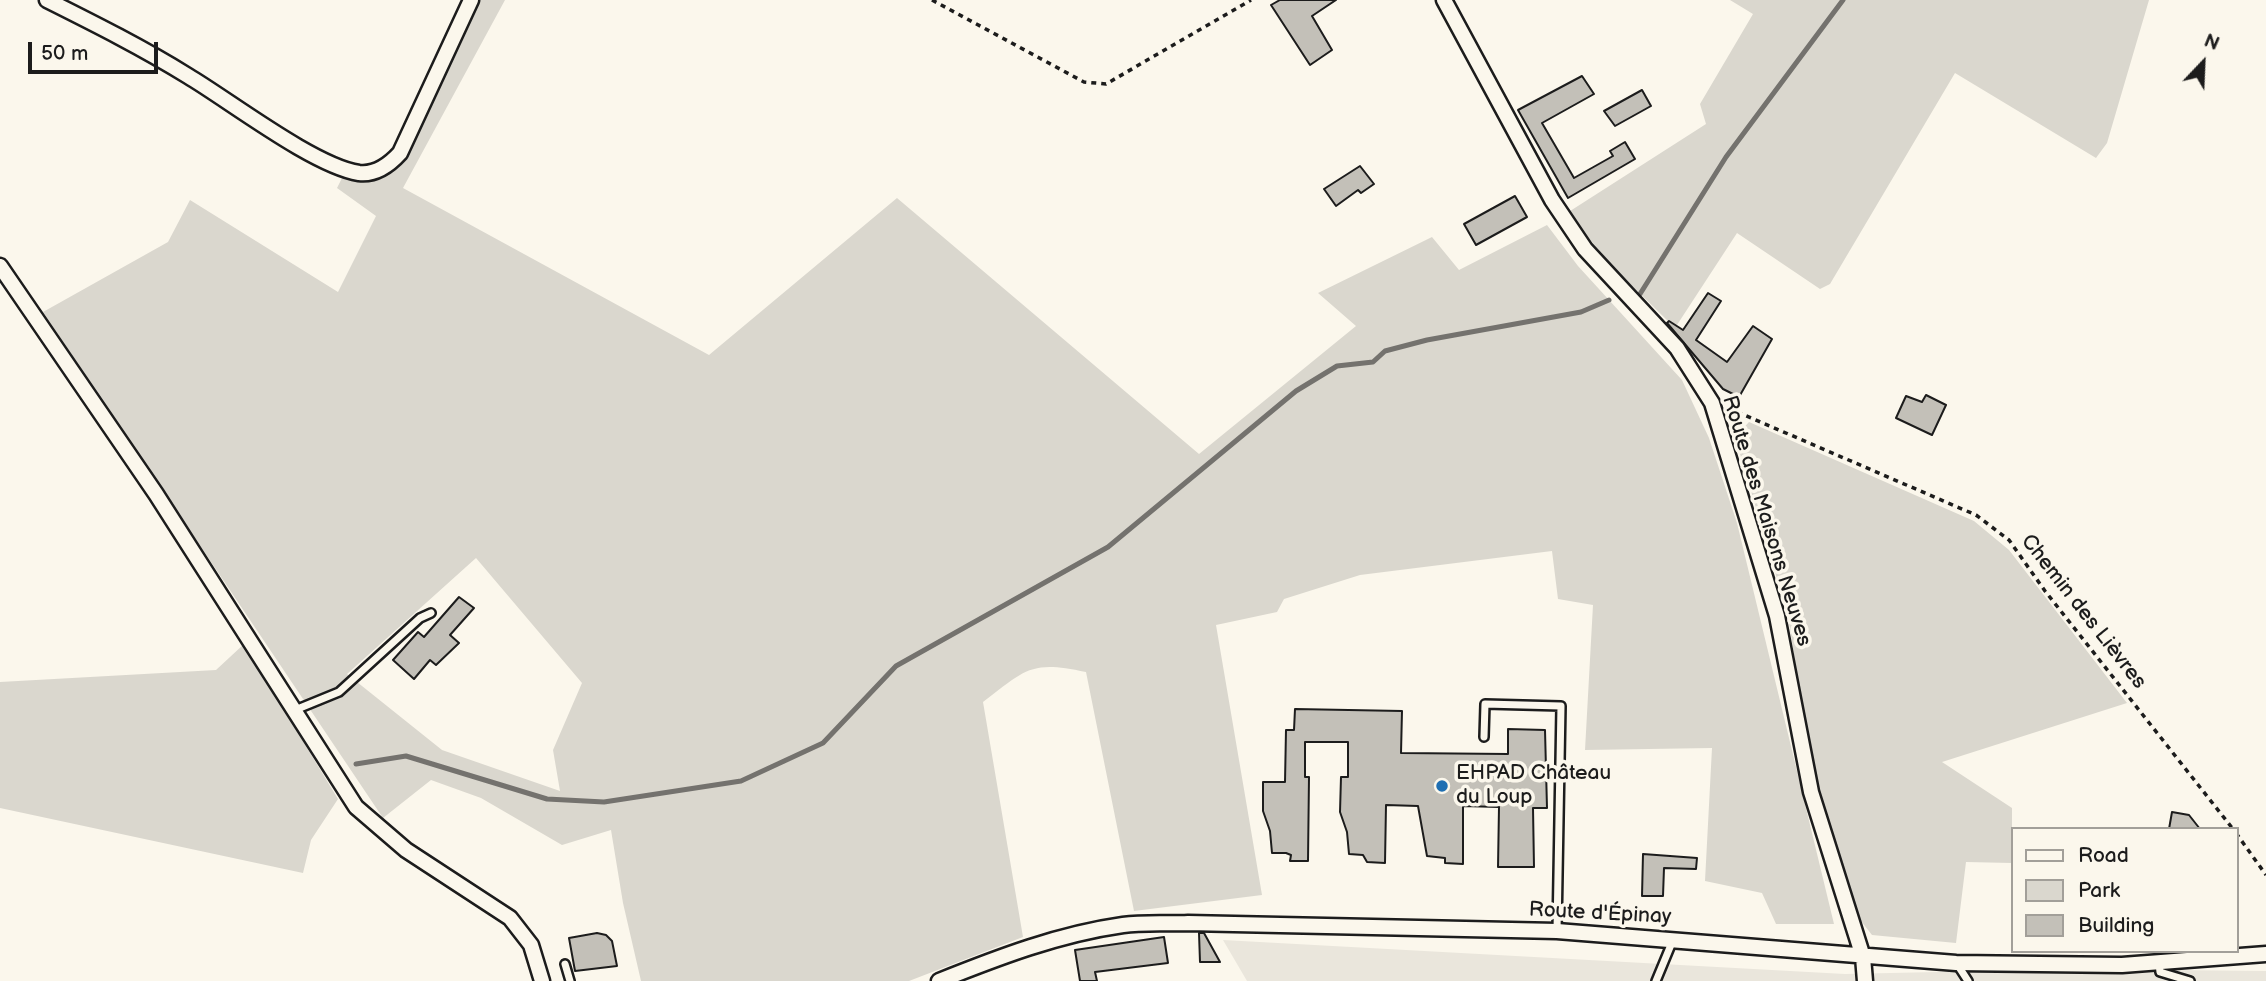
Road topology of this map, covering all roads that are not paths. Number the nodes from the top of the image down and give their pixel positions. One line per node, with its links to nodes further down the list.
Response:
1 (47, 0): 2 (street)
2 (471, 0)
3 (1444, 0): 11 (street, Route des Maisons Neuves)
4 (0, 266): 6 (street)
5 (431, 614): 6 (lane)
6 (295, 710): 15 (street)
7 (1484, 737): 8 (lane)
8 (1557, 931): 9 (street, Route d'Épinay); 17 (street, Route d'Épinay)
9 (1674, 939): 11 (street, Route d'Épinay); 18 (lane)
10 (2266, 954): 14 (street, Route d'Épinay)
11 (1863, 957): 12 (street, Route d'Épinay); 19 (street, Route des Maisons Neuves)
12 (1956, 963): 14 (street, Route d'Épinay); 20 (lane)
13 (565, 964): 16 (lane)
14 (2159, 967): 21 (lane); 22 (lane)
15 (542, 981)
16 (570, 981)
17 (939, 981)
18 (1656, 981)
19 (1865, 981)
20 (1968, 981)
21 (2156, 981)
22 (2190, 981)

